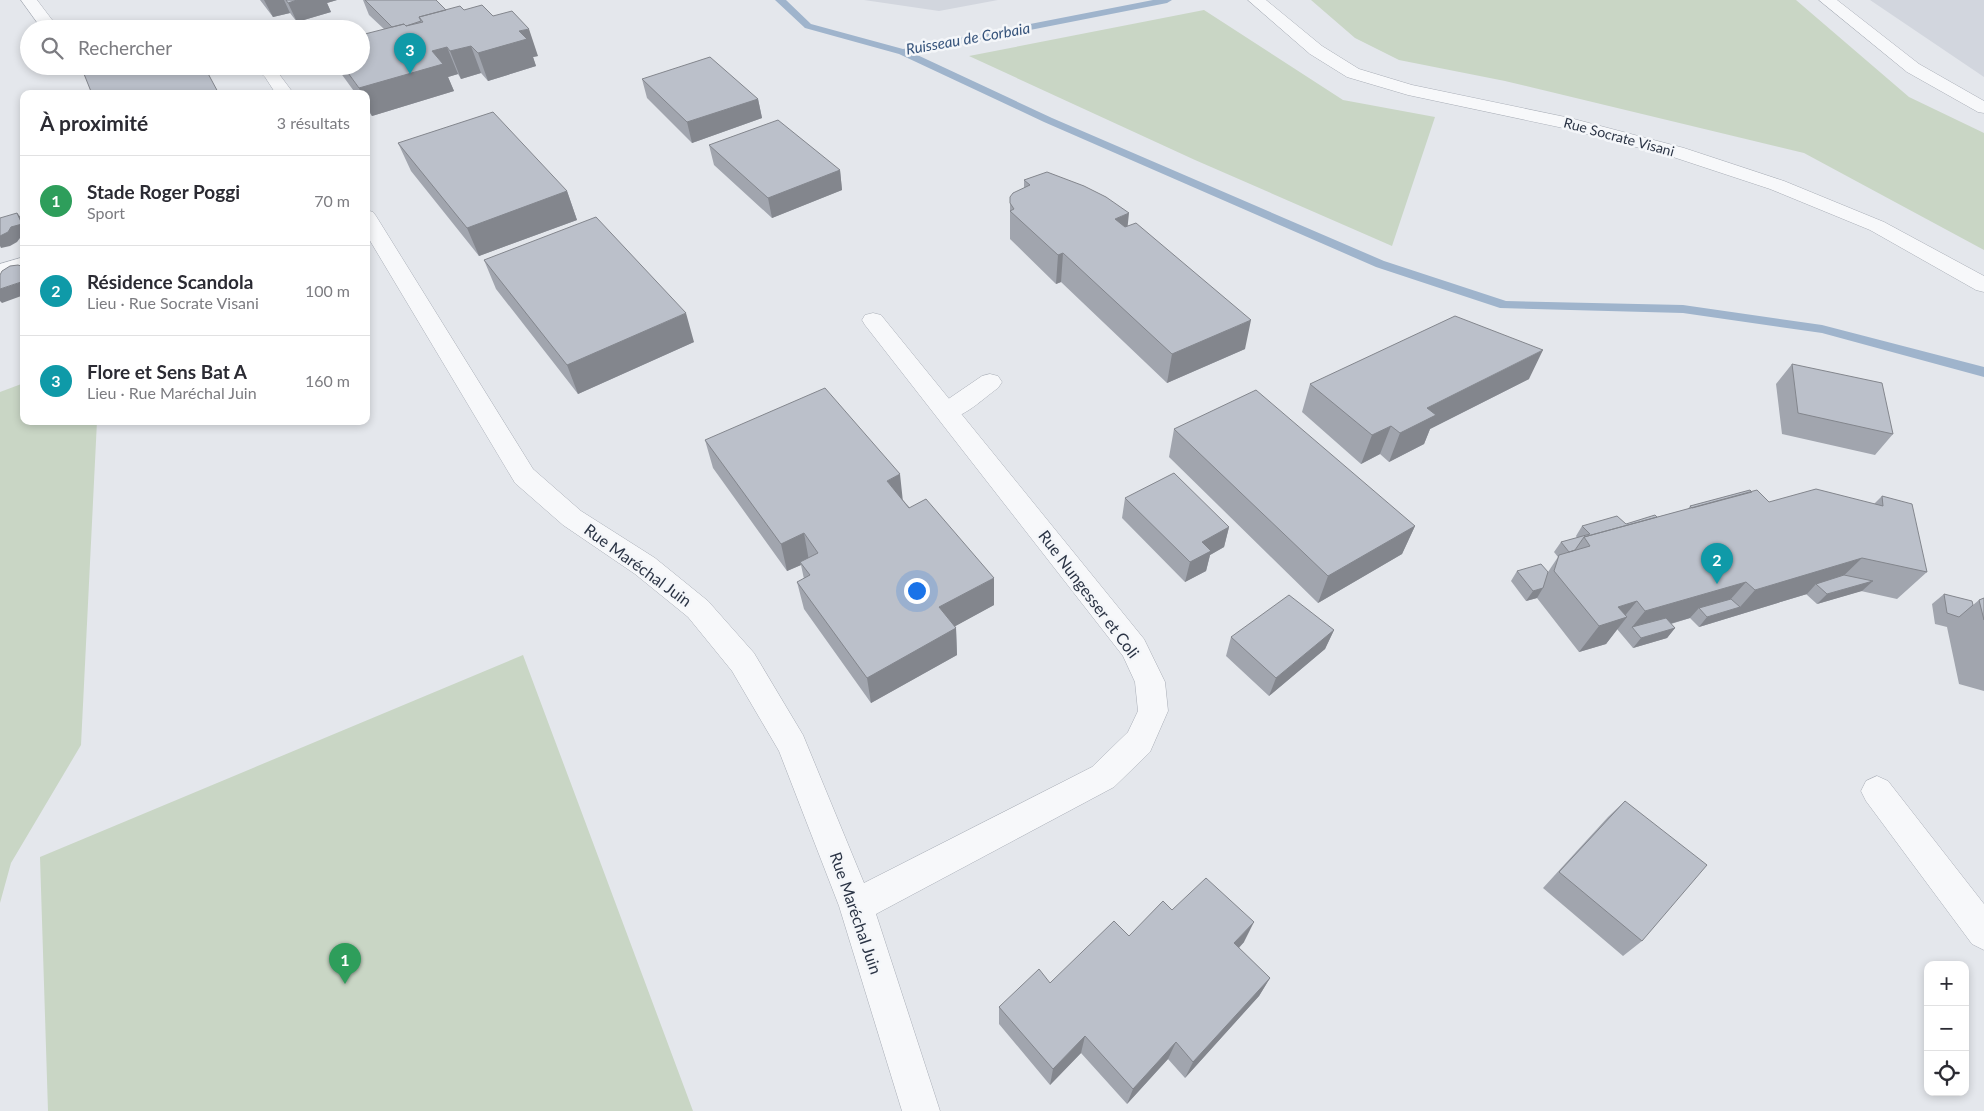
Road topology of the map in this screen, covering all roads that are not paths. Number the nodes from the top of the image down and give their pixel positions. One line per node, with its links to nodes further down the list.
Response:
1 (29, 0): 4 (street)
2 (1256, 0): 11 (street, Rue Socrate Visani)
3 (1827, 0): 7 (street)
4 (44, 20)
5 (272, 75): 6 (street)
6 (282, 90)
7 (1984, 108)
8 (370, 223): 16 (street, Rue Maréchal Juin)
9 (20, 264): 10 (street)
10 (0, 271)
11 (1984, 284)
12 (873, 320): 14 (street, Rue Nungesser et Coli)
13 (990, 382): 14 (street)
14 (947, 412): 16 (street, Rue Nungesser et Coli)
15 (1877, 792): 17 (street)
16 (856, 906): 18 (street, Rue Maréchal Juin)
17 (1984, 932)
18 (921, 1111)

